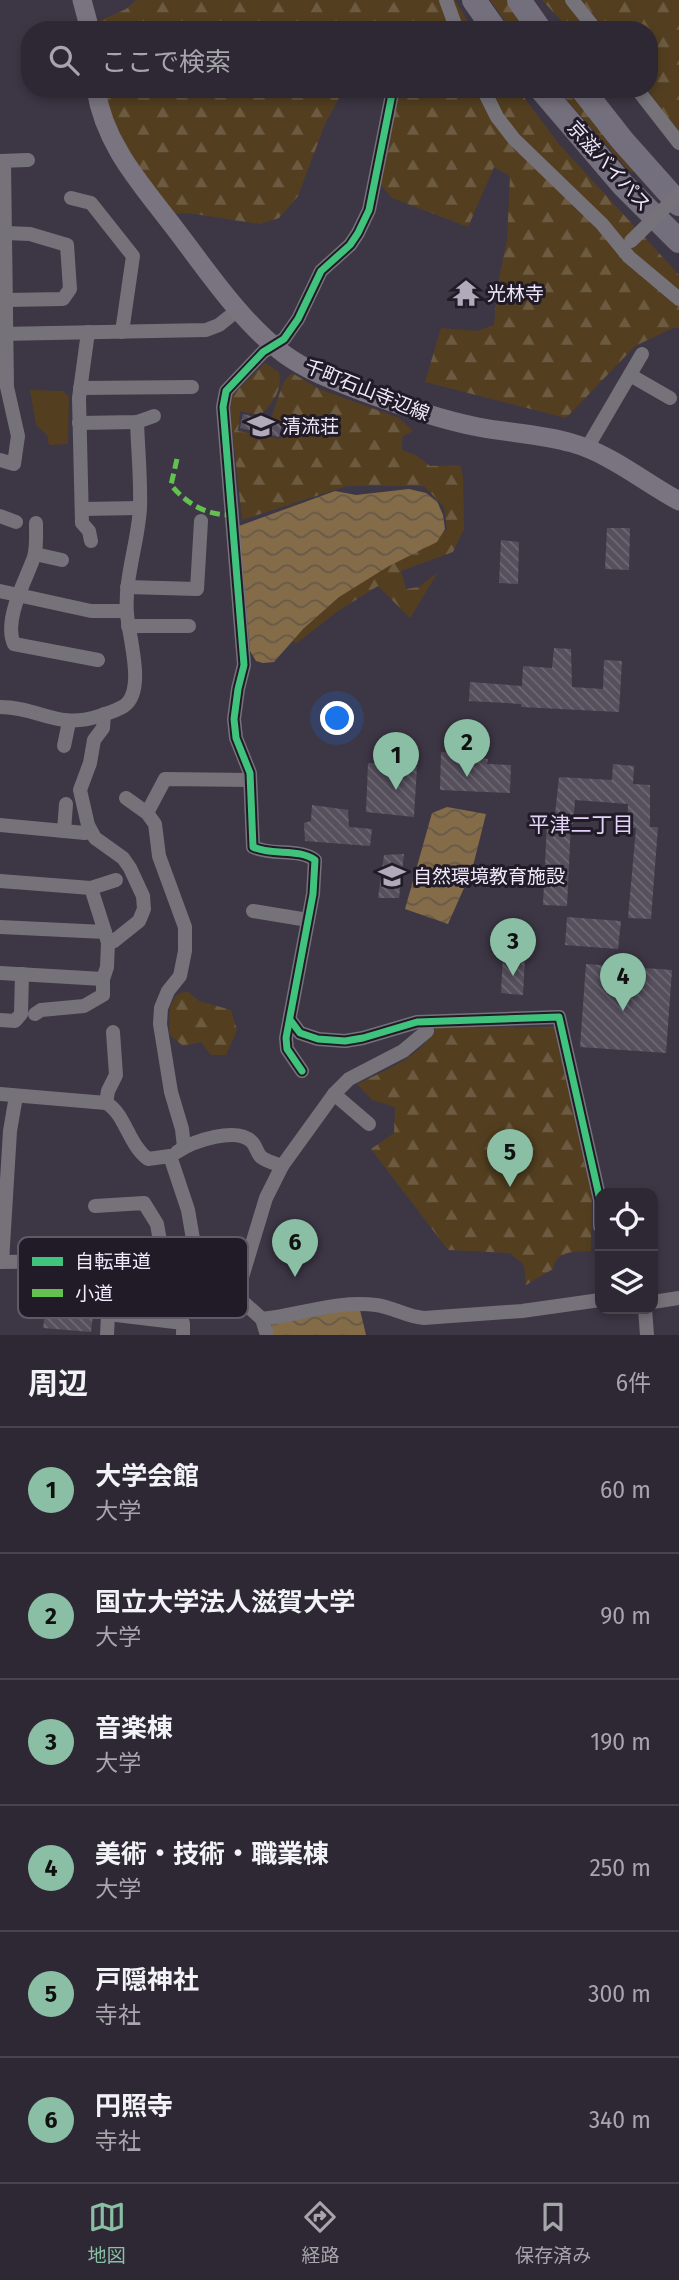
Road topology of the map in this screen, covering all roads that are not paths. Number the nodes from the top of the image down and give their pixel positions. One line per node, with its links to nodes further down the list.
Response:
1 (82, 0): 6 (main road)
2 (446, 0): 7 (street)
3 (474, 0): 8 (highway)
4 (519, 0): 9 (highway)
5 (572, 0): 10 (street)
6 (88, 21)
7 (454, 21)
8 (489, 21)
9 (534, 21)
10 (589, 21)
11 (98, 98): 32 (main road, 千町石山寺辺線)
12 (391, 98): 36 (street)
13 (488, 98): 28 (street)
14 (549, 98): 22 (highway, 京滋バイパス)
15 (589, 98): 25 (highway, 京滋バイパス)
16 (602, 98): 21 (highway)
17 (644, 98): 18 (street)
18 (679, 143)
19 (28, 160): 20 (street)
20 (2, 161): 26 (street)
21 (679, 184)
22 (623, 185): 27 (highway, 京滋バイパス); 29 (highway)
23 (679, 194): 28 (street, bridge)
24 (71, 198): 34 (street)
25 (679, 204)
26 (6, 233): 31 (street); 31 (street)
27 (679, 241)
28 (627, 245): 30 (street)
29 (679, 259)
30 (679, 299)
31 (7, 300): 35 (street)
32 (239, 309): 34 (street); 36 (main road, 千町石山寺辺線)
33 (88, 332): 34 (street); 35 (street); 41 (street)
34 (122, 332)
35 (4, 334): 39 (street)
36 (273, 345): 46 (main road, 千町石山寺辺線); 69 (street)
37 (642, 354): 38 (street)
38 (630, 375): 42 (street); 46 (street)
39 (3, 387): 47 (street)
40 (192, 387): 41 (street)
41 (80, 388): 45 (street)
42 (670, 398)
43 (153, 416): 44 (street)
44 (136, 422): 45 (street); 49 (street)
45 (79, 423): 50 (street)
46 (587, 448): 48 (main road, 千町石山寺辺線)
47 (0, 460)
48 (679, 501)
49 (139, 508): 50 (street); 58 (street)
50 (82, 509): 55 (street)
51 (0, 516): 52 (street)
52 (16, 522)
53 (201, 522): 58 (street)
54 (36, 523): 56 (street)
55 (91, 541)
56 (35, 554): 57 (street); 60 (street)
57 (62, 560)
58 (128, 587): 61 (street)
59 (0, 591): 60 (street)
60 (19, 595): 61 (street); 64 (street)
61 (126, 611): 62 (street)
62 (128, 626): 63 (street); 66 (street)
63 (189, 626)
64 (98, 660)
65 (0, 707): 67 (street)
66 (104, 714): 67 (street); 82 (street)
67 (69, 722): 68 (street)
68 (64, 746)
69 (250, 780): 72 (street); 80 (street)
70 (126, 798): 72 (street)
71 (66, 804): 74 (street)
72 (147, 813): 97 (street)
73 (0, 825): 74 (street)
74 (64, 831): 75 (street)
75 (85, 833)
76 (116, 880): 78 (street)
77 (0, 881): 78 (street)
78 (91, 888): 82 (street)
79 (253, 911): 80 (street)
80 (308, 920): 88 (street)
81 (0, 927): 82 (street)
82 (106, 937): 85 (street)
83 (0, 973): 84 (street)
84 (22, 974): 85 (street); 87 (street)
85 (103, 979): 86 (street)
86 (35, 1014)
87 (0, 1020)
88 (291, 1021): 89 (street); 91 (street)
89 (425, 1022): 93 (street); 100 (street)
90 (113, 1032): 95 (street)
91 (302, 1071)
92 (0, 1094): 94 (street)
93 (334, 1094): 96 (street); 99 (street)
94 (16, 1096): 95 (street); 105 (street)
95 (106, 1103): 98 (street)
96 (369, 1124)
97 (184, 1147): 98 (street); 99 (street)
98 (170, 1156): 103 (street)
99 (282, 1166): 104 (street)
100 (597, 1188)
101 (95, 1206): 102 (street)
102 (160, 1237)
103 (192, 1237)
104 (248, 1259)
105 (1, 1262)
106 (679, 1298): 108 (street)
107 (595, 1301): 112 (street)
108 (658, 1301)
109 (248, 1307): 112 (street)
110 (645, 1314): 115 (street)
111 (141, 1318): 113 (street)
112 (262, 1319): 114 (street)
113 (183, 1335)
114 (267, 1335)
115 (647, 1335)

